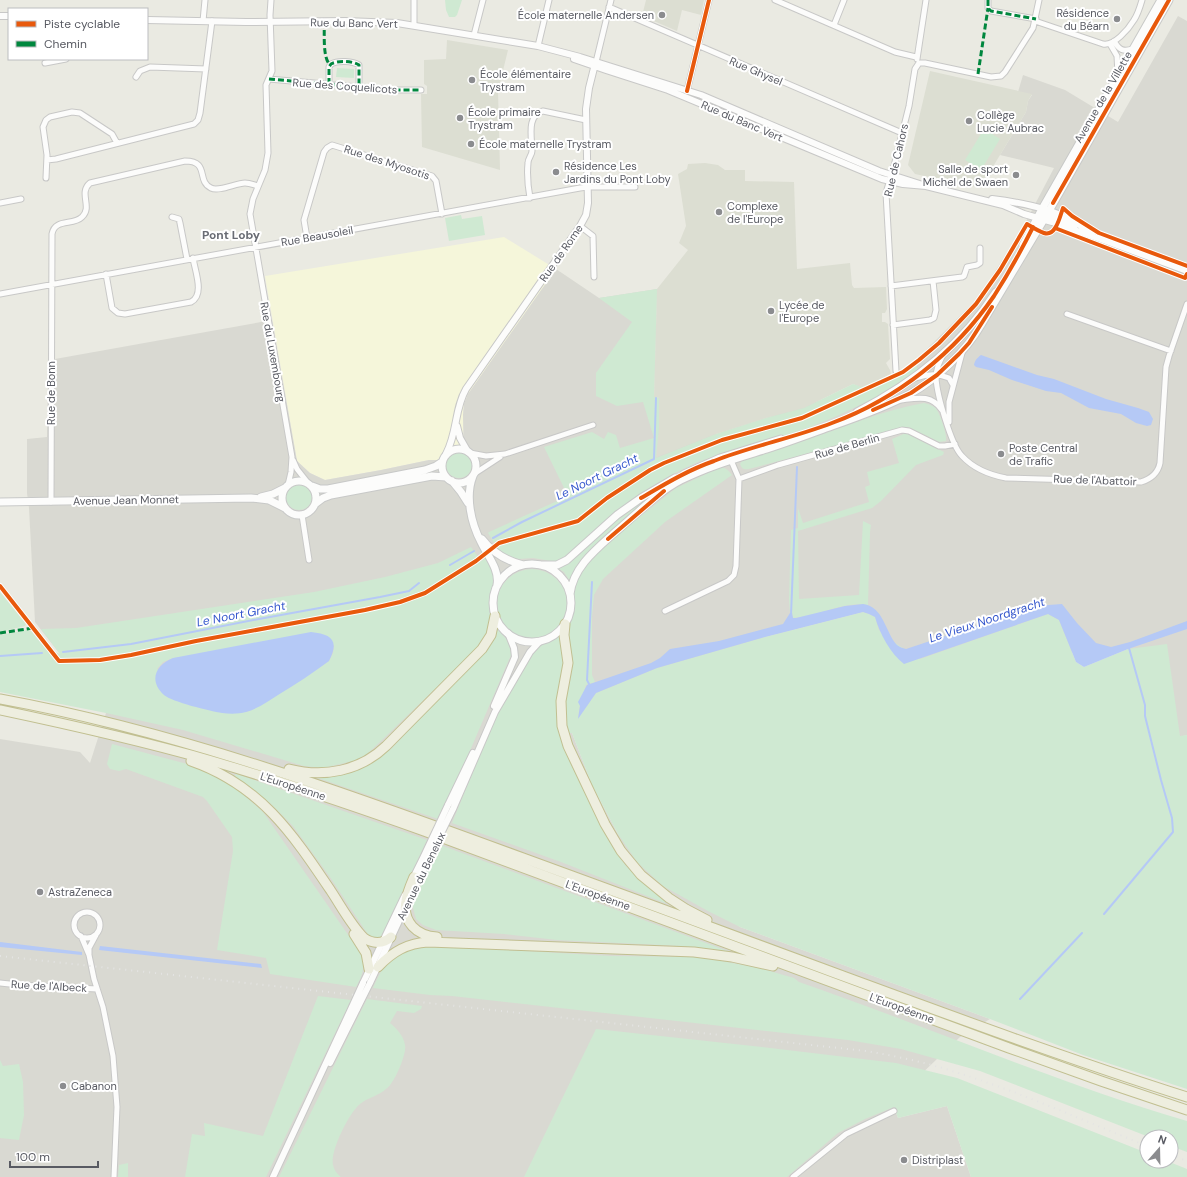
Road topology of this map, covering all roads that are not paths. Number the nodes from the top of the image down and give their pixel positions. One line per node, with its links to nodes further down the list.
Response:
1 (205, 0): 20 (street)
2 (271, 0): 22 (street, Rue du Luxembourg)
3 (414, 0): 23 (street)
4 (483, 0): 25 (street)
5 (549, 0): 27 (street)
6 (611, 0): 17 (street)
7 (709, 0): 28 (street)
8 (775, 0): 16 (street)
9 (844, 0): 24 (street)
10 (926, 0): 30 (street)
11 (988, 0): 19 (street)
12 (1039, 0): 19 (street)
13 (1142, 0): 26 (street)
14 (1162, 0): 29 (main road, Avenue de la Villette)
15 (1169, 0): 57 (main road, Avenue de la Villette)
16 (788, 3): 24 (street)
17 (609, 7): 28 (street, Rue Ghysel); 34 (street)
18 (148, 20): 20 (street, Rue du Banc Vert)
19 (1035, 20): 26 (street); 33 (street)
20 (203, 21): 21 (street, Rue du Banc Vert)
21 (212, 21): 22 (street, Rue du Banc Vert); 35 (street)
22 (270, 22): 23 (street, Rue du Banc Vert); 38 (street, Rue du Luxembourg)
23 (414, 25): 25 (street, Rue du Banc Vert)
24 (834, 25): 30 (street)
25 (474, 35): 27 (street, Rue du Banc Vert)
26 (1112, 42): 29 (street); 36 (street)
27 (538, 46): 34 (street, Rue du Banc Vert)
28 (698, 46): 42 (street); 44 (street, Rue Ghysel)
29 (1133, 49): 36 (main road, Avenue de la Villette)
30 (916, 57): 33 (street)
31 (58, 60): 32 (street)
32 (45, 63)
33 (919, 63): 44 (street, Rue de Cahors)
34 (595, 64): 42 (street, Rue du Banc Vert); 43 (street, Rue de Rome); 48 (street, Rue du Banc Vert)
35 (206, 69): 37 (street); 45 (street)
36 (1118, 74): 57 (main road, Avenue de la Villette)
37 (136, 77)
38 (269, 79): 39 (street, Rue des Coquelicots); 49 (street, Rue du Luxembourg)
39 (329, 84): 40 (street, Rue des Coquelicots); 40 (street)
40 (359, 87): 41 (street, Rue des Coquelicots)
41 (421, 90)
42 (687, 91): 48 (street, Rue du Banc Vert)
43 (586, 120): 50 (street, Rue de Rome); 53 (street)
44 (902, 134): 48 (street, Rue de Cahors)
45 (117, 143): 46 (street); 46 (street)
46 (47, 160): 47 (street)
47 (46, 178)
48 (890, 178): 52 (street, Rue du Banc Vert); 70 (street, Rue de Cahors)
49 (258, 186): 62 (street, Rue du Luxembourg); 69 (street, Rue de Bonn)
50 (588, 187): 51 (street, Rue Beausoleil); 53 (street, Rue Beausoleil); 59 (street, Rue de Rome)
51 (635, 187)
52 (973, 197): 57 (street, Rue du Banc Vert); 57 (street, Rue du Banc Vert)
53 (530, 198): 56 (street, Rue Beausoleil)
54 (21, 199): 55 (street)
55 (0, 203)
56 (442, 214): 60 (street, Rue Beausoleil); 60 (street, Rue des Myosotis)
57 (1043, 214): 61 (street, Rue du Banc Vert); 61 (street, Rue du Banc Vert); 75 (main road, Avenue de la Villette); 77 (main road, Avenue de la Villette)
58 (172, 217): 64 (street)
59 (580, 226): 67 (street); 84 (street, Rue de Rome)
60 (307, 238): 62 (street, Rue Beausoleil)
61 (1106, 241): 65 (street, Rue du Banc Vert)
62 (255, 247): 64 (street, Rue Beausoleil); 91 (street, Rue du Luxembourg)
63 (980, 248): 68 (street)
64 (190, 259): 66 (street, Rue Beausoleil); 66 (street)
65 (1187, 271)
66 (106, 274): 69 (street, Rue Beausoleil)
67 (594, 277)
68 (933, 281): 70 (street); 74 (street)
69 (52, 284): 71 (street, Rue Beausoleil); 101 (street, Rue de Bonn)
70 (891, 286): 74 (street, Rue de Cahors)
71 (0, 294)
72 (1187, 304): 76 (street, Rue de l'Abattoir)
73 (1067, 314): 76 (street)
74 (893, 325): 78 (street, Rue de Cahors)
75 (963, 350): 79 (main road, Avenue de la Villette); 81 (street, Rue de l'Abattoir)
76 (1170, 351): 87 (street, Rue de l'Abattoir)
77 (945, 353): 79 (street, Rue de l'Abattoir); 80 (main road, Avenue de la Villette)
78 (896, 371)
79 (937, 375): 80 (street); 81 (street); 82 (main road, Avenue de la Villette); 83 (street, Rue de l'Abattoir)
80 (910, 381): 92 (main road, Avenue de la Villette)
81 (953, 385): 86 (street, Rue de l'Abattoir)
82 (894, 402): 83 (street); 92 (main road, Avenue de la Villette)
83 (944, 412): 86 (street, Rue de l'Abattoir)
84 (456, 420): 88 (street, Rue de Rome); 89 (street, Rue de Rome)
85 (593, 426): 90 (street)
86 (950, 432): 87 (street, Rue de l'Abattoir)
87 (954, 444): 96 (street, Rue de Berlin)
88 (469, 452): 89 (main road); 90 (street); 94 (main road)
89 (446, 454): 93 (main road)
90 (505, 454): 94 (street)
91 (292, 457): 97 (street, Rue du Luxembourg); 98 (street, Rue du Luxembourg)
92 (730, 458): 96 (street); 108 (main road, Avenue de la Villette); 111 (main road, Avenue de la Villette)
93 (442, 462): 95 (main road); 97 (main road)
94 (473, 475): 95 (main road); 103 (main road)
95 (449, 479): 102 (main road); 103 (main road)
96 (739, 479): 112 (street)
97 (310, 485): 98 (main road); 102 (main road)
98 (286, 486): 99 (main road, Avenue Jean Monnet); 104 (main road)
99 (251, 498): 101 (main road, Avenue Jean Monnet); 104 (main road, Avenue Jean Monnet)
100 (0, 502): 101 (main road, Avenue Jean Monnet)
101 (51, 502)
102 (315, 504): 105 (main road)
103 (470, 507): 106 (main road)
104 (285, 508): 105 (main road)
105 (302, 515): 107 (street)
106 (475, 528): 109 (main road); 110 (main road)
107 (309, 560)
108 (540, 565): 109 (main road); 111 (main road)
109 (523, 566): 110 (main road)
110 (497, 587): 113 (main road)
111 (570, 594): 114 (main road)
112 (666, 611)
113 (495, 616): 115 (main road); 120 (highway)
114 (565, 624): 116 (main road); 135 (highway)
115 (508, 633): 116 (main road); 122 (street, Avenue du Benelux)
116 (540, 641): 122 (street, Avenue du Benelux)
117 (0, 699): 120 (highway, L'Européenne)
118 (0, 710): 119 (highway, L'Européenne)
119 (110, 734): 121 (highway); 136 (highway, L'Européenne)
120 (166, 738): 135 (highway, L'Européenne)
121 (264, 805): 129 (highway); 132 (highway)
122 (450, 807): 123 (street, Avenue du Benelux, bridge)
123 (426, 857): 124 (street, Avenue du Benelux); 125 (street, Avenue du Benelux)
124 (414, 877): 125 (highway); 129 (street, Avenue du Benelux)
125 (405, 908): 128 (street, Avenue du Benelux); 130 (highway)
126 (96, 934): 127 (street); 127 (street); 131 (street)
127 (81, 936): 131 (street)
128 (391, 937): 129 (highway); 132 (street, Avenue du Benelux)
129 (382, 942): 132 (street, Avenue du Benelux)
130 (571, 947): 132 (highway); 136 (highway)
131 (89, 955): 134 (street)
132 (374, 968): 141 (street, Avenue du Benelux, bridge)
133 (0, 982): 134 (street, Rue de l'Albeck)
134 (97, 989): 140 (street)
135 (892, 994): 137 (highway, L'Européenne)
136 (946, 1025): 138 (highway, L'Européenne)
137 (1187, 1097)
138 (1187, 1110)
139 (894, 1111): 142 (street)
140 (114, 1177)
141 (273, 1177)
142 (793, 1177)

